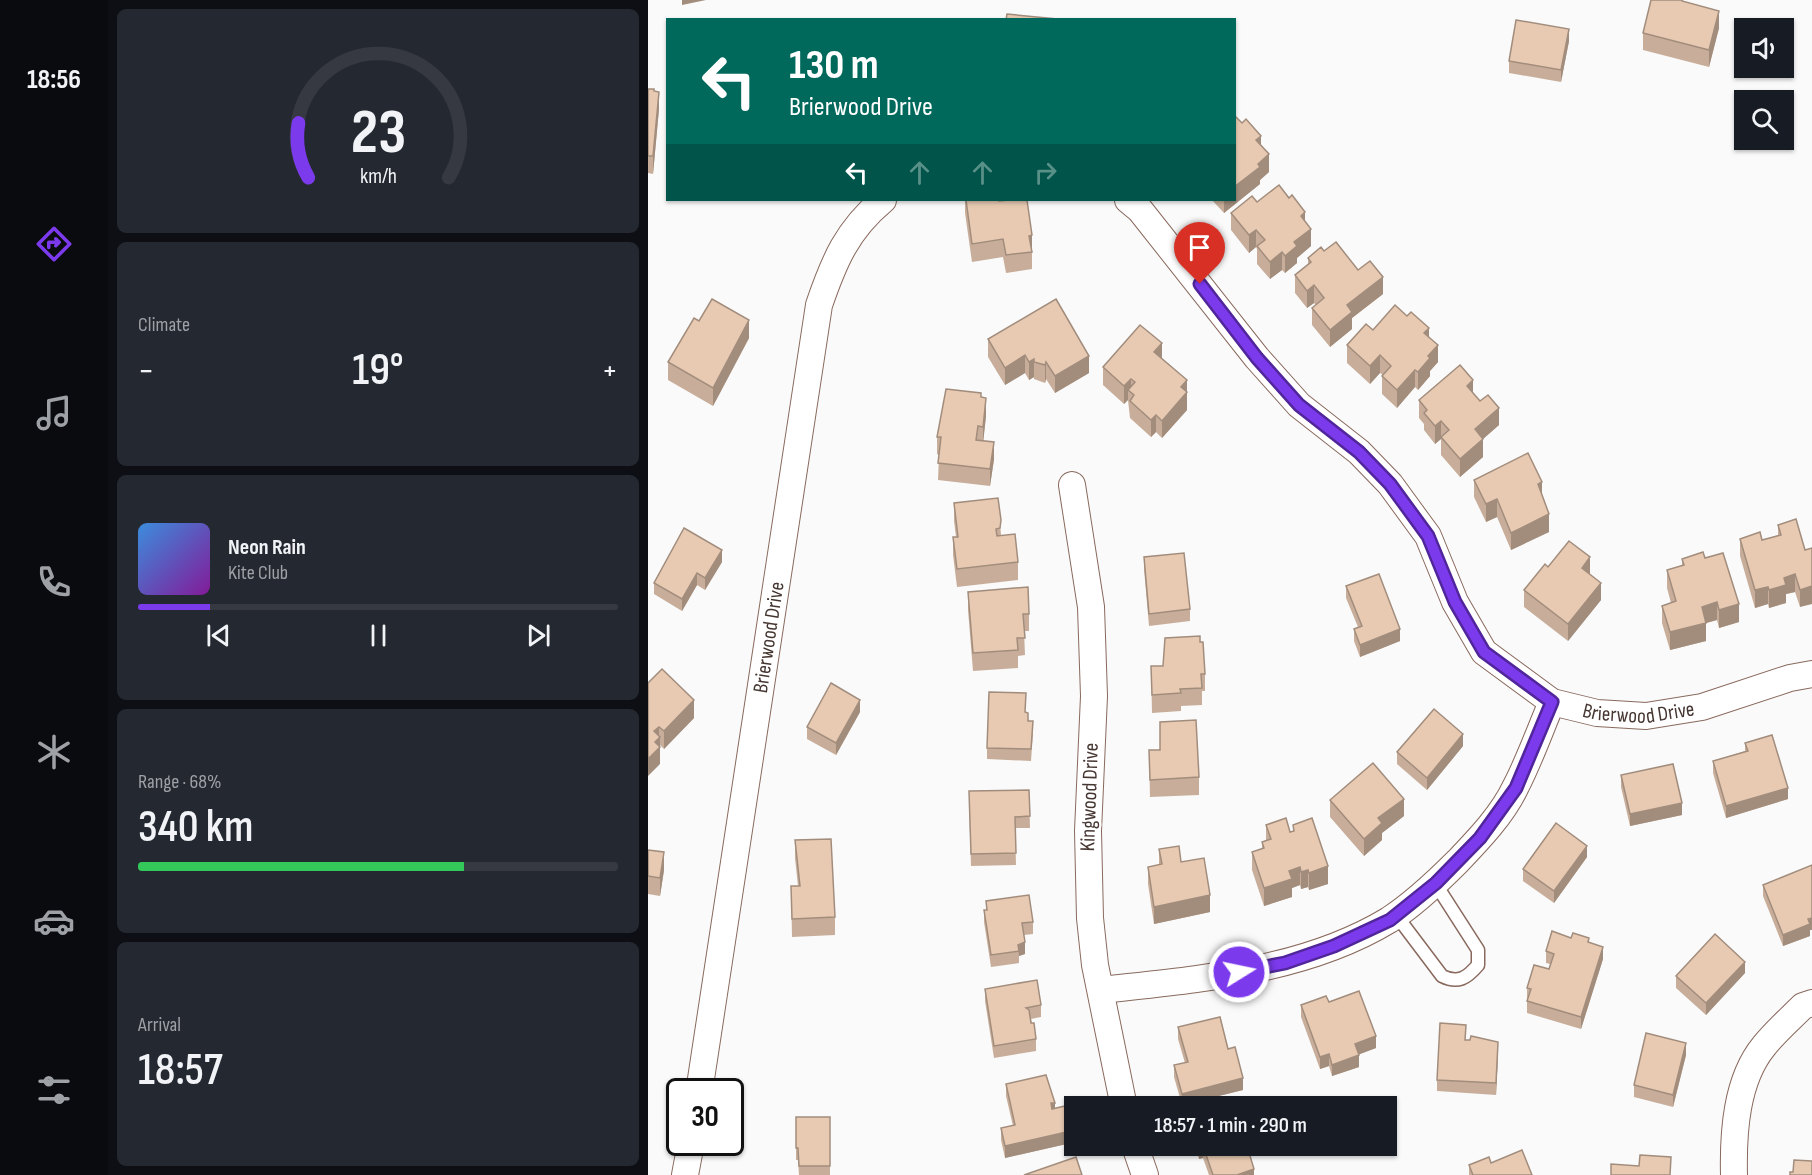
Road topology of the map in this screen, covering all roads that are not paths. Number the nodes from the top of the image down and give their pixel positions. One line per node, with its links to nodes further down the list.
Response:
1 (883, 201): 10 (street, Brierwood Drive)
2 (1129, 201): 5 (street, Brierwood Drive)
3 (1072, 485): 8 (street, Kingwood Drive)
4 (1812, 674): 5 (street, Brierwood Drive)
5 (1552, 702): 6 (street)
6 (1436, 883): 7 (street); 7 (lane)
7 (1396, 915): 8 (street)
8 (1101, 990): 11 (street, Kingwood Drive)
9 (1812, 1003): 16 (street)
10 (701, 1078)
11 (1121, 1096)
12 (689, 1156): 14 (street)
13 (1139, 1156): 15 (street)
14 (685, 1175)
15 (1145, 1175)
16 (1734, 1175)

